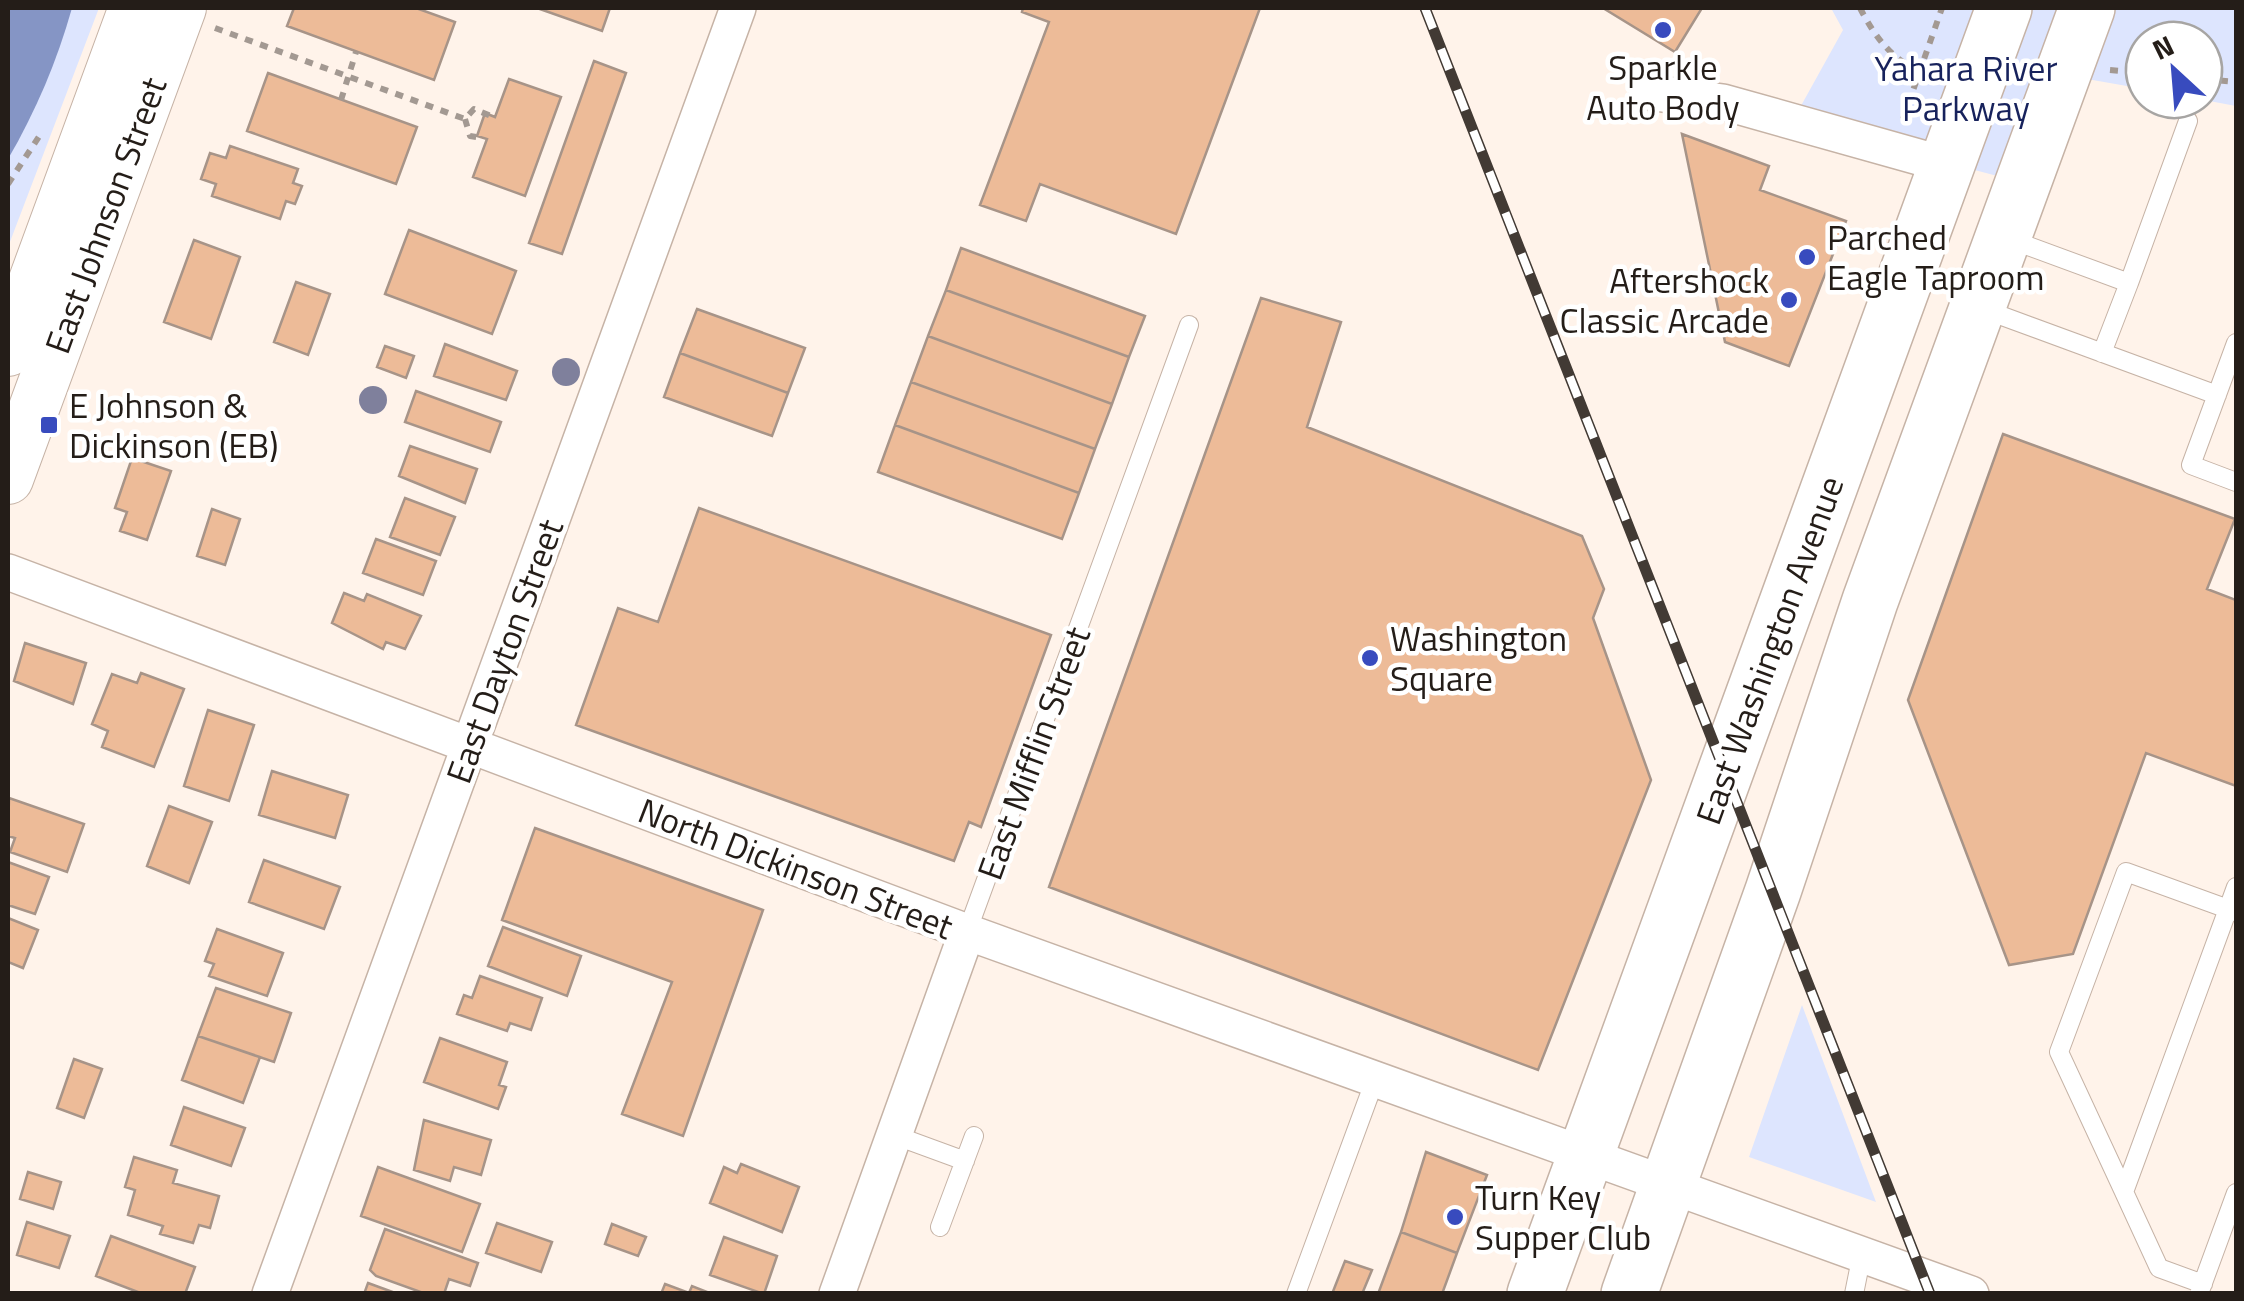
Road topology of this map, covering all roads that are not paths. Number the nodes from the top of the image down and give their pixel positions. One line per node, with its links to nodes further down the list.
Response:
1 (134, 8): 14 (main road, East Johnson Street)
2 (738, 8): 20 (street, East Dayton Street)
3 (2004, 8): 8 (main road, East Washington Avenue)
4 (2087, 8): 9 (main road)
5 (198, 18): 17 (main road, East Johnson Street)
6 (1647, 92): 8 (street)
7 (2188, 122): 10 (lane)
8 (1946, 166): 27 (main road, East Washington Avenue)
9 (2004, 238): 10 (lane); 11 (main road)
10 (2129, 282): 15 (lane)
11 (1978, 307): 15 (lane); 29 (main road)
12 (1189, 326): 23 (lane, East Mifflin Street)
13 (2236, 344): 16 (lane)
14 (8, 352)
15 (2102, 353): 16 (lane)
16 (2217, 395): 18 (lane)
17 (8, 480)
18 (2236, 482)
19 (8, 572): 20 (street, North Dickinson Street)
20 (469, 746): 23 (street, North Dickinson Street); 35 (street, East Dayton Street)
21 (2236, 887): 22 (lane)
22 (2232, 911): 30 (lane); 30 (lane)
23 (967, 932): 24 (street, North Dickinson Street); 25 (street, East Mifflin Street)
24 (1376, 1077): 27 (street, North Dickinson Street); 37 (lane)
25 (894, 1136): 28 (lane); 36 (street, East Mifflin Street)
26 (974, 1136): 28 (lane)
27 (1589, 1153): 29 (street, North Dickinson Street); 38 (main road, East Washington Avenue)
28 (965, 1161): 32 (lane)
29 (1669, 1185): 33 (street, North Dickinson Street); 39 (main road)
30 (2124, 1192): 34 (lane)
31 (2236, 1193): 34 (lane)
32 (940, 1227)
33 (1862, 1254): 40 (lane); 41 (street, North Dickinson Street)
34 (2201, 1289)
35 (270, 1294)
36 (836, 1294)
37 (1296, 1294)
38 (1535, 1294)
39 (1629, 1294)
40 (1854, 1294)
41 (1971, 1294)

